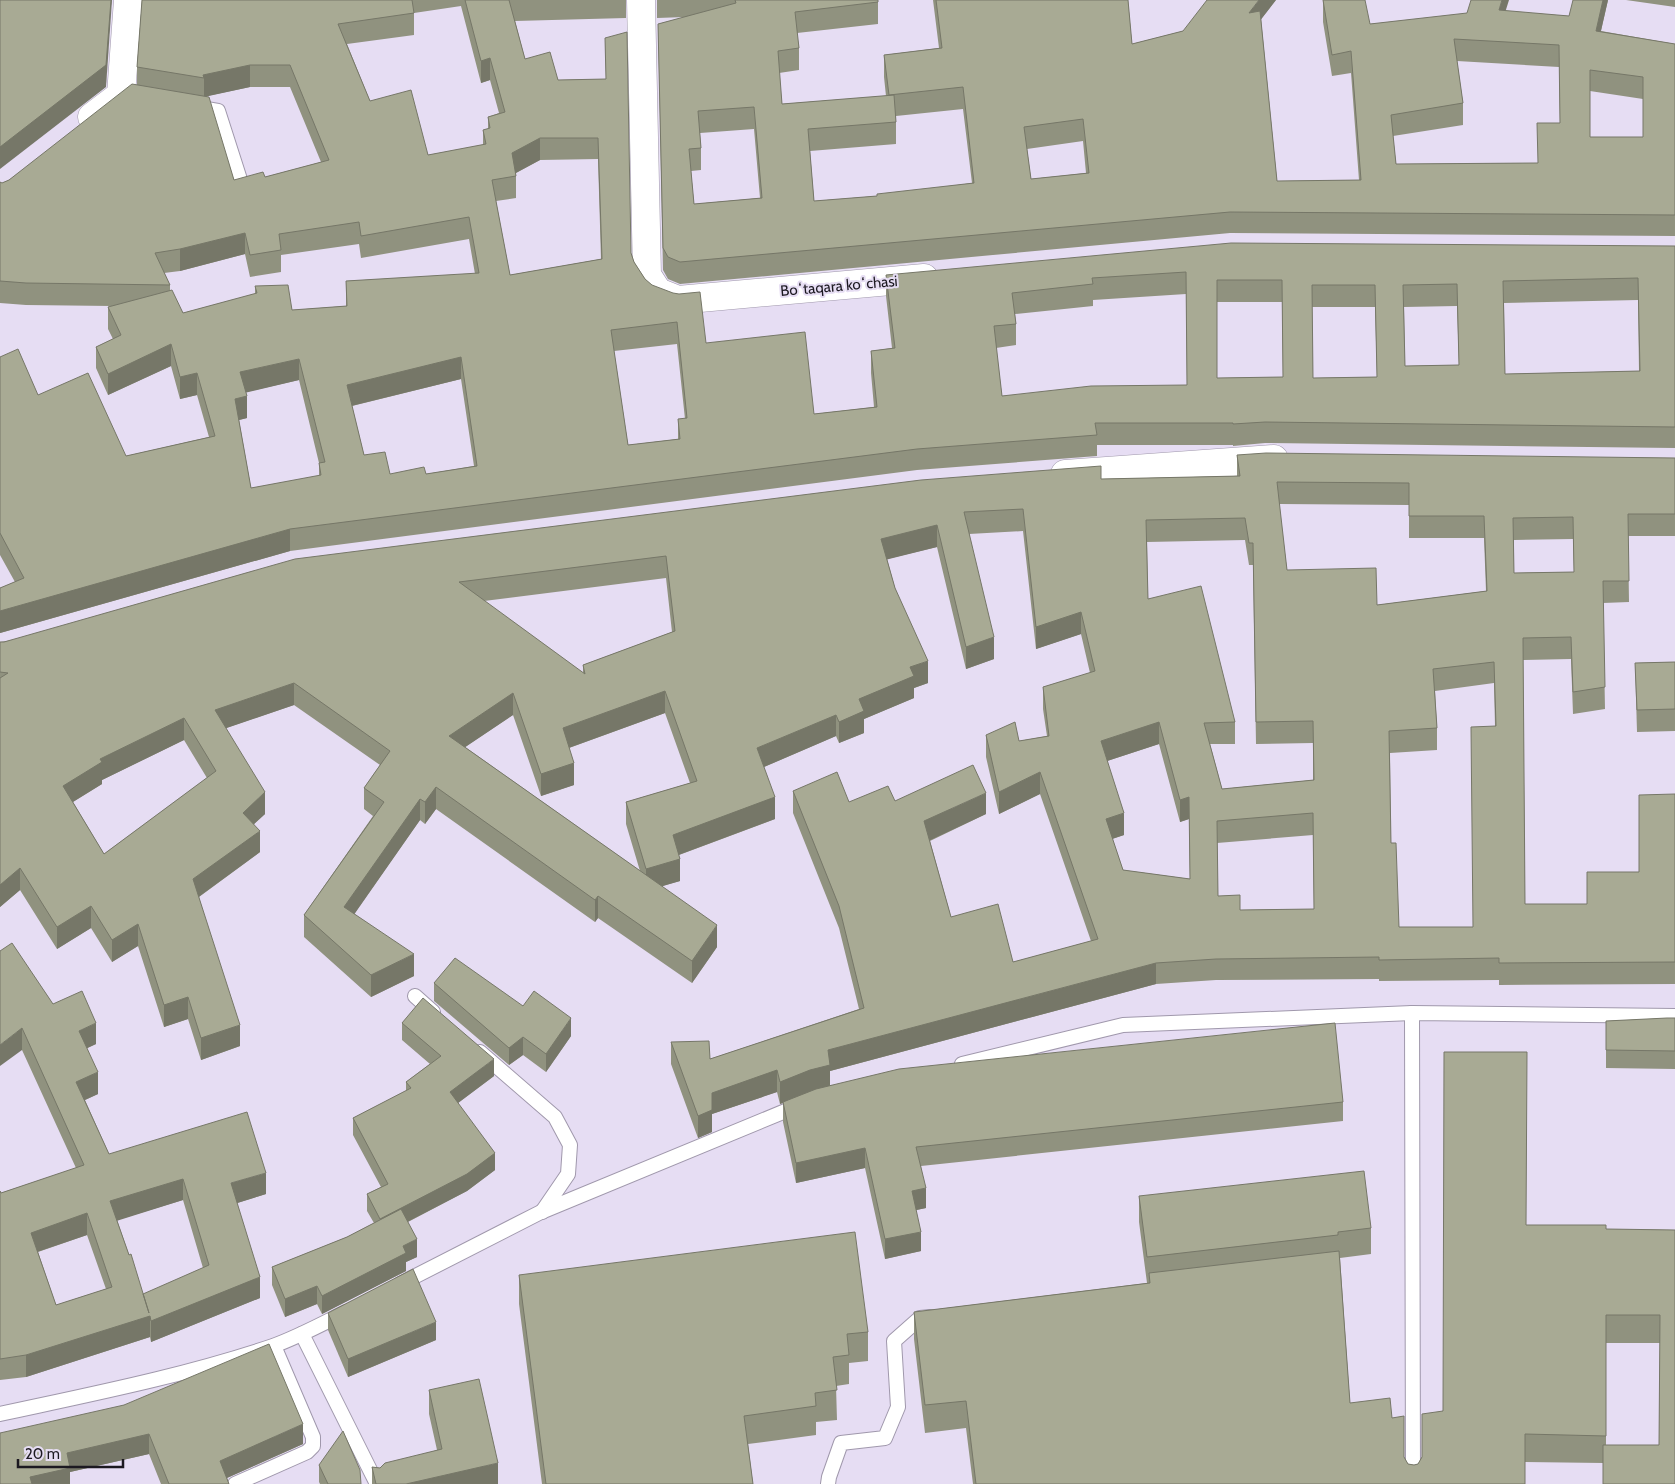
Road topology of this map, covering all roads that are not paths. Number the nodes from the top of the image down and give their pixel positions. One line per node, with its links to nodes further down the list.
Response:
1 (128, 0): 4 (street)
2 (642, 0): 6 (street, Boʻtaqara koʻchasi)
3 (179, 104): 5 (lane)
4 (75, 130)
5 (243, 189)
6 (944, 276)
7 (1294, 459): 8 (street)
8 (1037, 477)
9 (415, 996): 12 (lane)
10 (1412, 1013): 11 (lane); 14 (lane); 26 (lane)
11 (1675, 1016)
12 (445, 1022)
13 (467, 1041): 16 (lane)
14 (948, 1067)
15 (813, 1100): 16 (lane)
16 (541, 1212): 17 (lane)
17 (391, 1289)
18 (355, 1307): 20 (lane)
19 (939, 1316): 25 (lane)
20 (302, 1334): 21 (lane); 24 (lane)
21 (274, 1346): 22 (lane); 23 (lane)
22 (0, 1414)
23 (235, 1484)
24 (377, 1484)
25 (828, 1484)
26 (1413, 1484)

